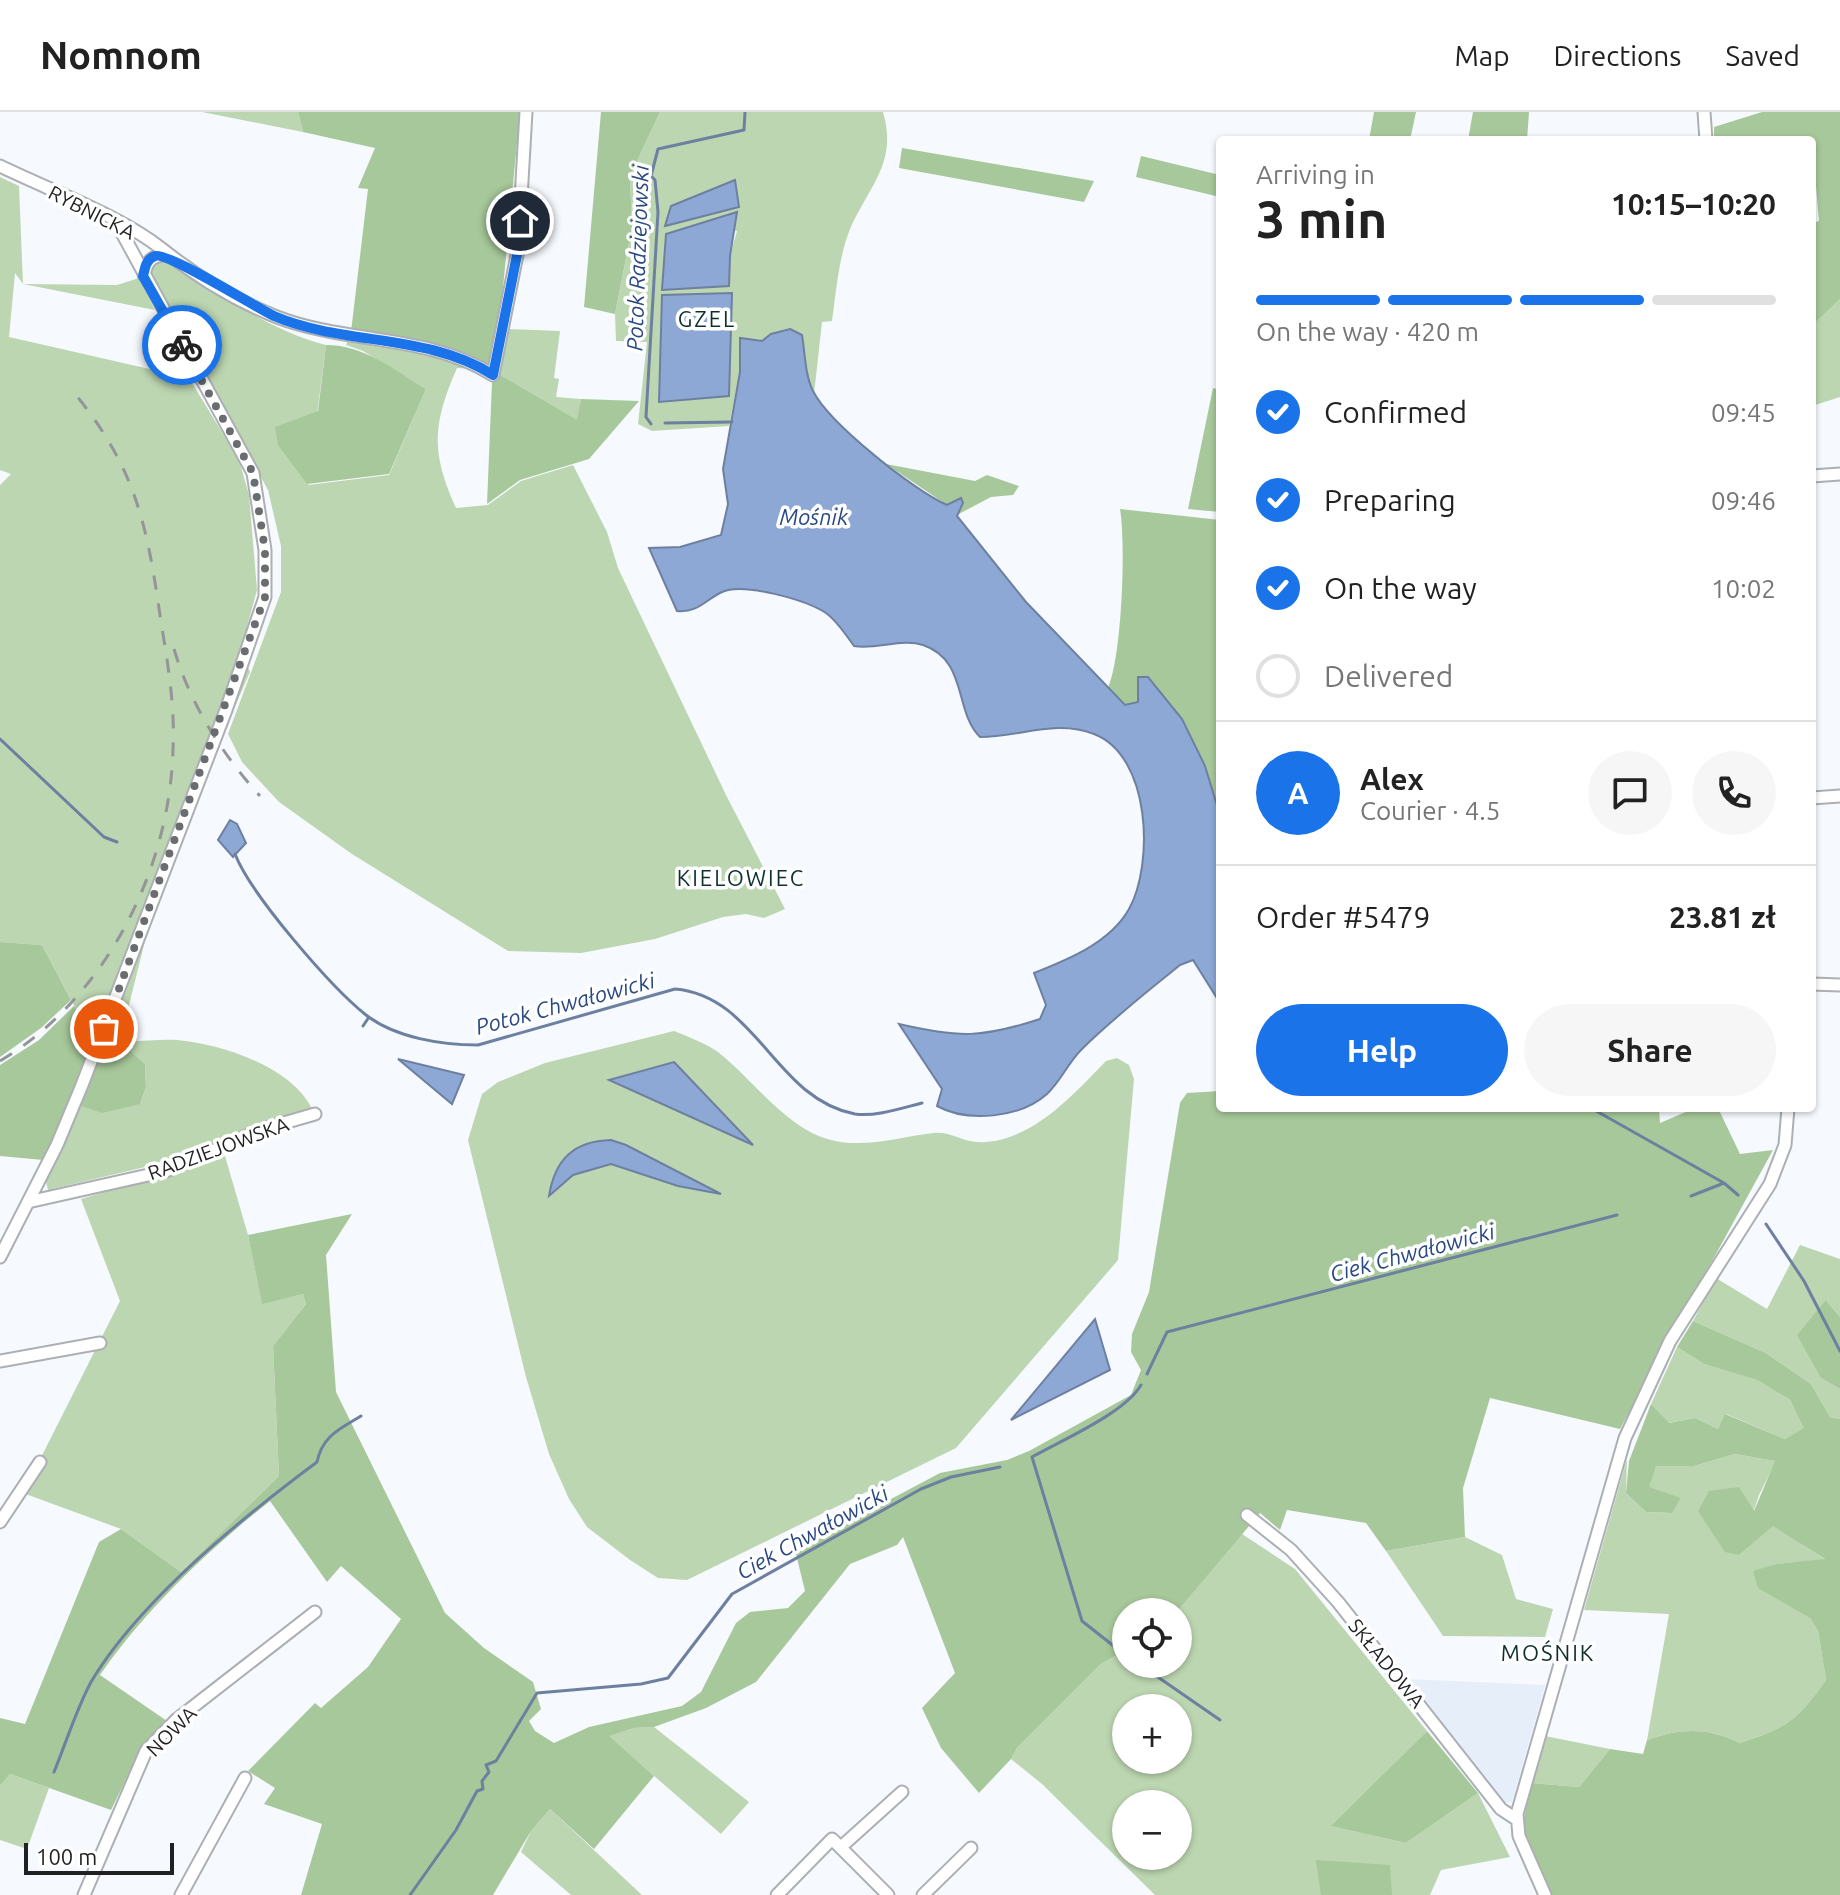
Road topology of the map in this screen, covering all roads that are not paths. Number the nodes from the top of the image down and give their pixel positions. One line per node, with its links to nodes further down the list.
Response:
1 (526, 112): 6 (street, RYBNICKA)
2 (1704, 112): 3 (street)
3 (1706, 136)
4 (0, 166): 5 (street, RYBNICKA)
5 (116, 222): 6 (street, RYBNICKA); 7 (street)
6 (168, 255): 7 (street)
7 (143, 276): 16 (street)
8 (1840, 474): 9 (street)
9 (1816, 476)
10 (1840, 796): 11 (street)
11 (1816, 798)
12 (1816, 984): 13 (street)
13 (1840, 985)
14 (1788, 1112): 26 (street)
15 (315, 1114): 16 (street, RADZIEJOWSKA)
16 (28, 1202): 17 (street)
17 (0, 1257)
18 (100, 1343): 19 (street)
19 (0, 1361)
20 (40, 1462): 22 (street)
21 (1247, 1515): 26 (street, SKŁADOWA)
22 (0, 1522)
23 (315, 1612): 29 (street, NOWA)
24 (245, 1778): 30 (street)
25 (902, 1792): 27 (street)
26 (1516, 1819): 34 (street)
27 (841, 1847): 31 (street); 32 (street)
28 (971, 1848): 33 (street)
29 (84, 1895)
30 (181, 1895)
31 (777, 1895)
32 (888, 1895)
33 (923, 1895)
34 (1545, 1895)

